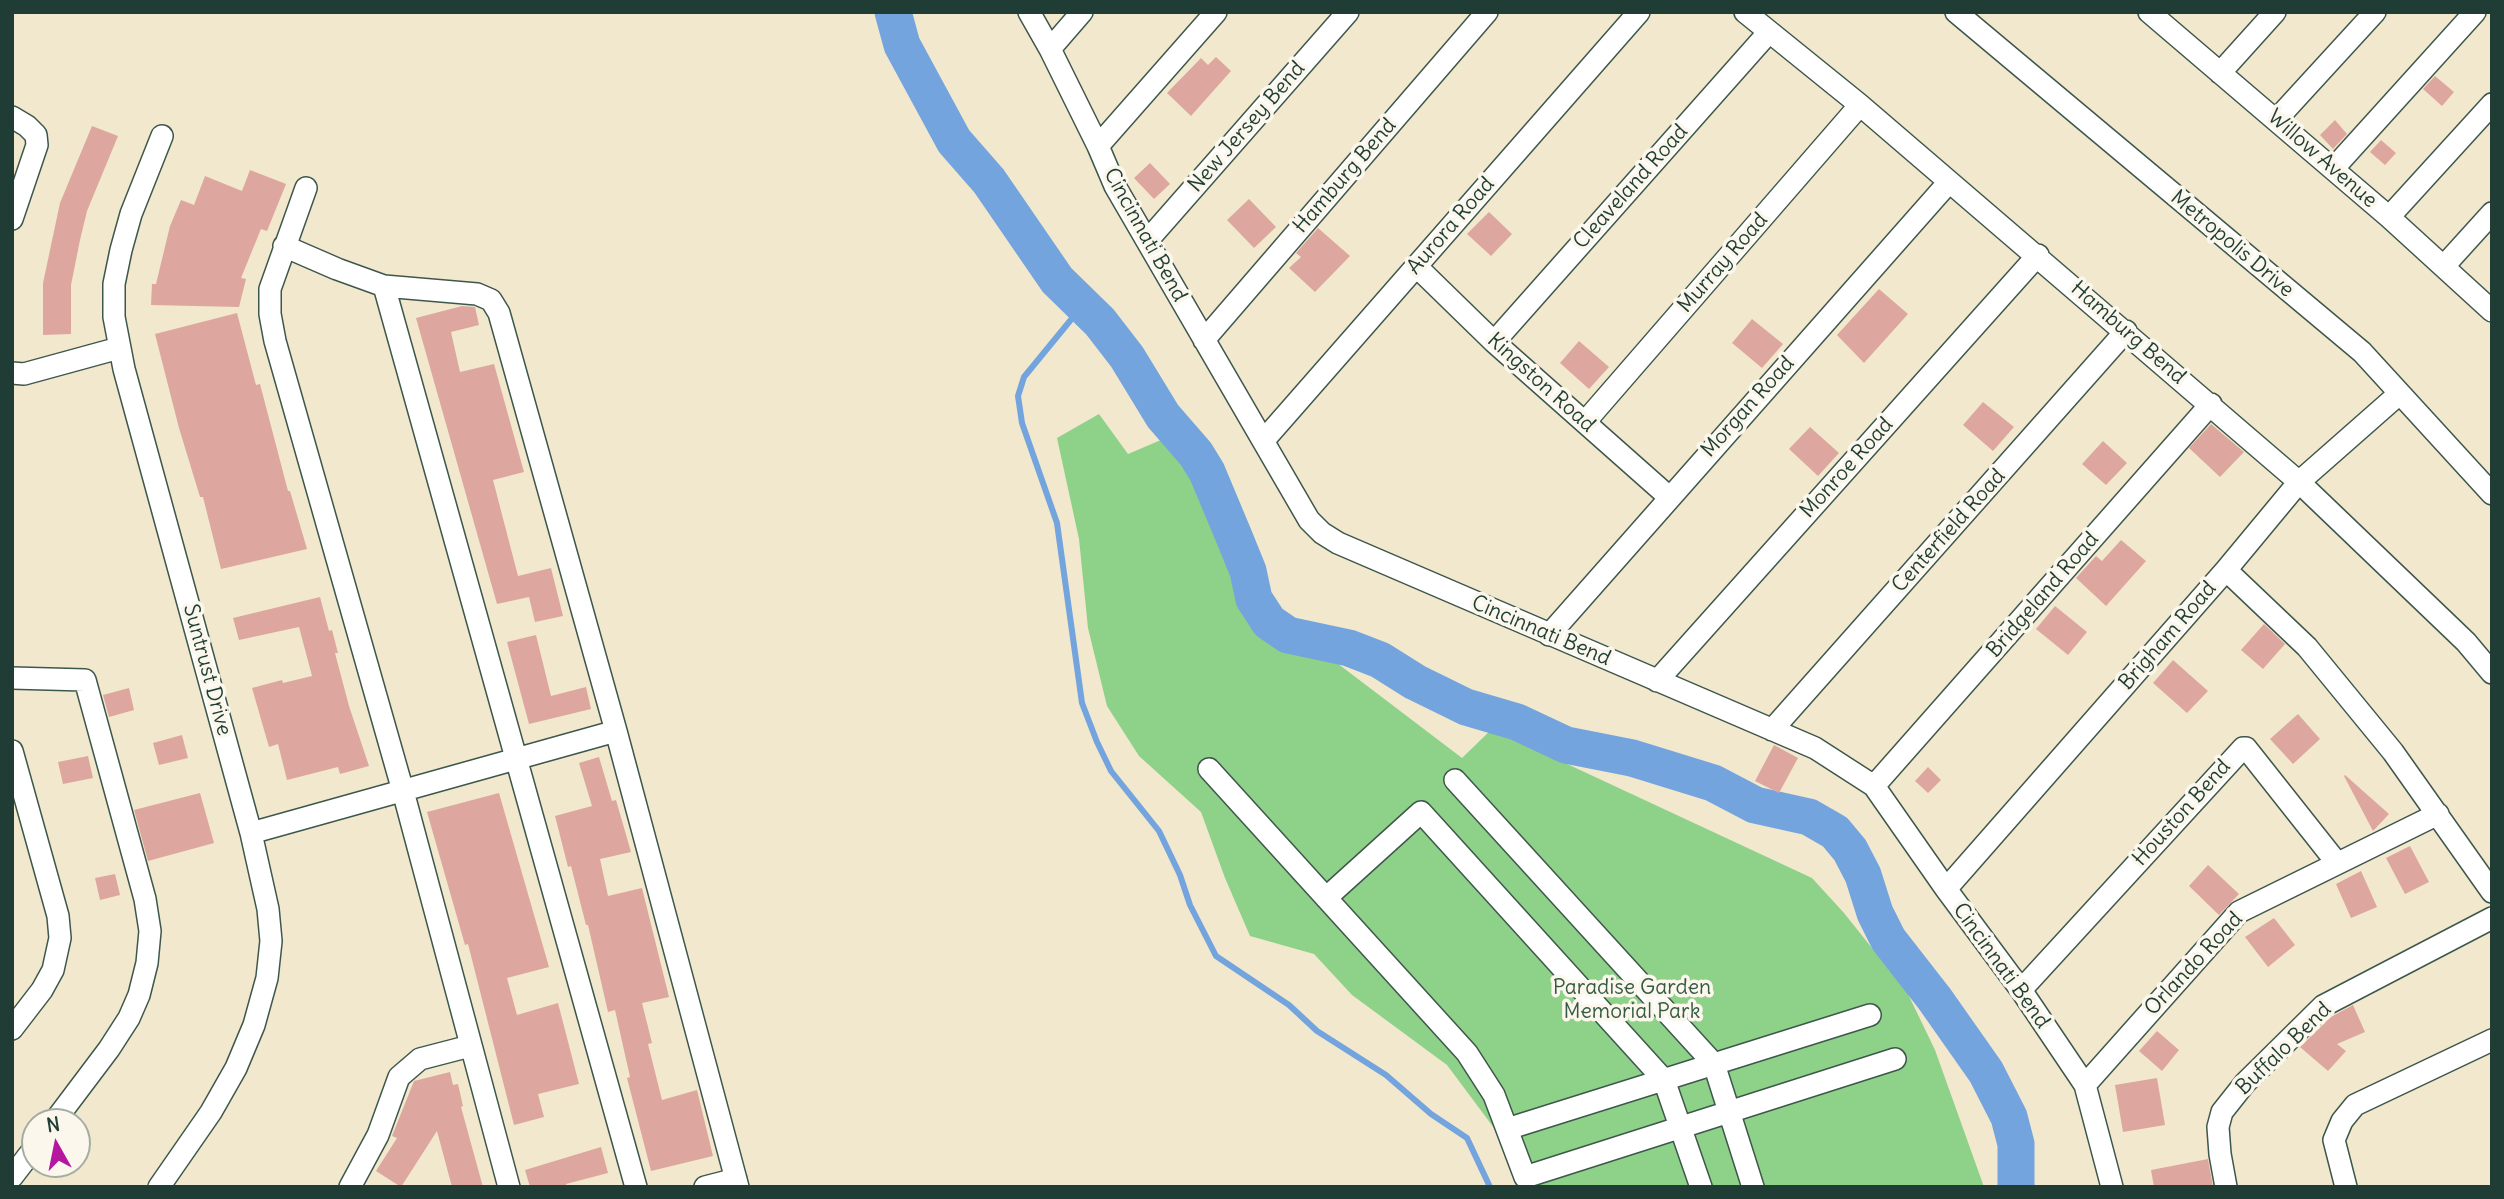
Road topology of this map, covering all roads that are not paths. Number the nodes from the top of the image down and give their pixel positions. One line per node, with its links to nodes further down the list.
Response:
1 (1029, 12): 14 (street, Cincinnati Bend)
2 (1082, 12): 14 (street)
3 (1216, 12): 21 (street)
4 (1348, 12): 28 (street, New Jersey Bend)
5 (1487, 12): 36 (street, Hamburg Bend)
6 (1639, 12): 31 (street, Aurora Road)
7 (1745, 12): 13 (street, Hamburg Bend)
8 (1956, 12): 40 (street, Metropolis Drive)
9 (2275, 12): 15 (street)
10 (2375, 12): 19 (street)
11 (2475, 12): 22 (street)
12 (2163, 17): 15 (street, Willow Avenue)
13 (1769, 32): 17 (street, Hamburg Bend); 37 (street, Cleaveland Road)
14 (1050, 49): 21 (street, Cincinnati Bend)
15 (2220, 73): 19 (street, Willow Avenue)
16 (2492, 104): 26 (street)
17 (1860, 105): 23 (street, Hamburg Bend); 42 (street, Murray Road)
18 (12, 117): 27 (street)
19 (2277, 120): 22 (street, Willow Avenue)
20 (162, 136): 38 (street, Suntrust Drive)
21 (1098, 146): 28 (street, Cincinnati Bend)
22 (2333, 169): 26 (street, Willow Avenue)
23 (1949, 181): 30 (street, Hamburg Bend); 46 (street, Morgan Road)
24 (306, 188): 29 (street)
25 (2492, 214): 32 (street)
26 (2389, 217): 32 (street, Willow Avenue)
27 (12, 219)
28 (1147, 242): 36 (street, Cincinnati Bend)
29 (284, 246): 33 (street); 60 (street)
30 (2038, 255): 35 (street, Hamburg Bend); 51 (street, Monroe Road)
31 (1416, 265): 37 (street, Kingston Road); 43 (street, Aurora Road)
32 (2444, 266): 34 (street, Willow Avenue)
33 (384, 286): 53 (street); 55 (street)
34 (2492, 311)
35 (2126, 331): 41 (street, Hamburg Bend); 52 (street, Centerfield Road)
36 (1204, 340): 43 (street, Cincinnati Bend)
37 (1494, 342): 42 (street, Kingston Road)
38 (119, 348): 39 (street); 62 (street, Suntrust Drive)
39 (12, 373)
40 (2399, 394): 44 (street, Brigham Road); 45 (street, Metropolis Drive)
41 (2211, 404): 44 (street, Hamburg Bend); 59 (street, Bridgeland Road)
42 (1585, 422): 46 (street, Kingston Road)
43 (1264, 440): 48 (street, Cincinnati Bend)
44 (2300, 482): 47 (street, Brigham Road); 49 (street, Hamburg Bend)
45 (2492, 494)
46 (1669, 497): 48 (street, Morgan Road)
47 (2226, 570): 61 (street); 64 (street, Brigham Road)
48 (1549, 635): 51 (street, Cincinnati Bend)
49 (2492, 673)
50 (12, 678): 77 (street)
51 (1657, 681): 52 (street, Cincinnati Bend)
52 (1772, 730): 59 (street, Cincinnati Bend)
53 (616, 731): 55 (street); 81 (street)
54 (12, 751): 57 (street)
55 (516, 759): 60 (street); 85 (street)
56 (1209, 769): 66 (street)
57 (15, 774): 70 (street)
58 (1455, 780): 74 (street)
59 (1874, 786): 64 (street, Cincinnati Bend)
60 (403, 791): 62 (street); 72 (street)
61 (2438, 814): 63 (street, Orlando Road); 65 (street)
62 (251, 833): 82 (street, Suntrust Drive)
63 (2337, 863): 68 (street, Houston Bend); 76 (street, Orlando Road)
64 (1946, 889): 68 (street, Cincinnati Bend)
65 (2492, 892)
66 (1326, 898): 75 (street); 80 (street)
67 (2492, 918): 90 (street, Buffalo Bend)
68 (2021, 990): 76 (street, Cincinnati Bend)
69 (1870, 1016): 74 (street)
70 (12, 1029)
71 (2492, 1040): 91 (street)
72 (470, 1046): 83 (street); 84 (street)
73 (1895, 1059): 78 (street)
74 (1714, 1064): 75 (street); 78 (street)
75 (1664, 1080): 79 (street); 80 (street)
76 (2085, 1085): 89 (street, Cincinnati Bend)
77 (65, 1108)
78 (1729, 1112): 79 (street); 88 (street)
79 (1682, 1126): 80 (street); 87 (street)
80 (1507, 1129)
81 (737, 1183): 86 (street)
82 (159, 1187)
83 (350, 1187)
84 (509, 1187)
85 (636, 1187)
86 (705, 1187)
87 (1701, 1187)
88 (1753, 1187)
89 (2112, 1187)
90 (2226, 1187)
91 (2346, 1187)

